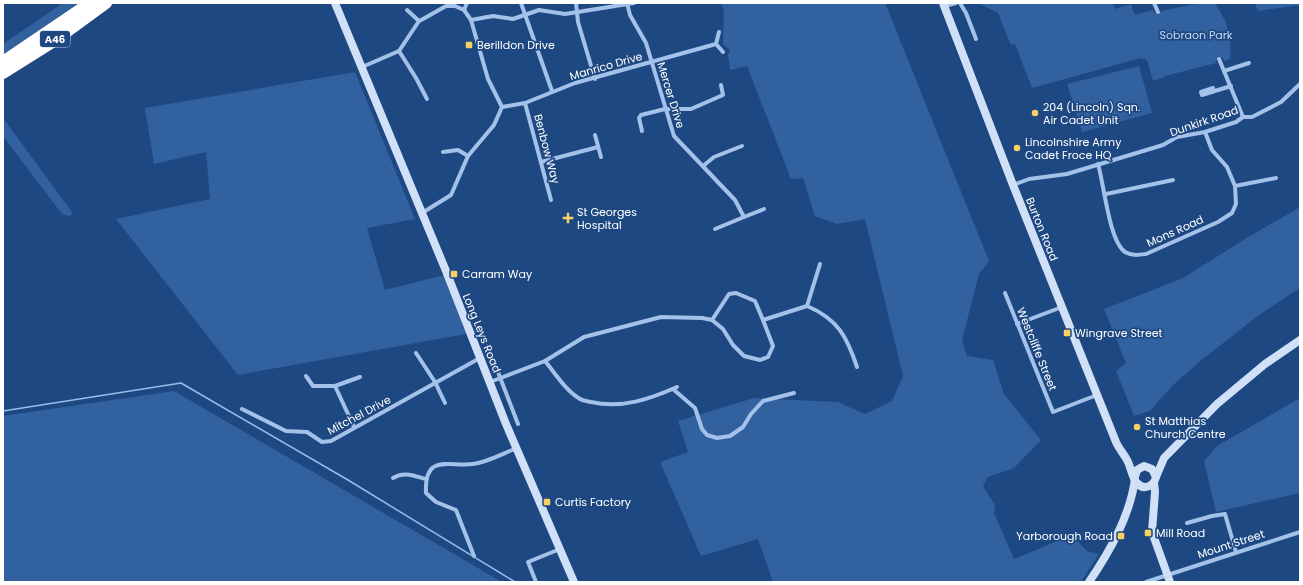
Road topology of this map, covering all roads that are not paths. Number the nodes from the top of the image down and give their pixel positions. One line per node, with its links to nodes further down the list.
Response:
1 (90, 3): 26 (highway, A46)
2 (106, 3): 31 (highway, A46)
3 (335, 3): 29 (main road, Long Leys Road)
4 (467, 3): 14 (street)
5 (521, 3): 17 (street)
6 (576, 3): 15 (street)
7 (627, 3): 8 (street); 15 (street); 27 (street, Mercer Drive)
8 (634, 3)
9 (956, 3): 12 (street)
10 (960, 3): 21 (street)
11 (1154, 3): 16 (street)
12 (944, 5): 56 (main road, Burton Road)
13 (407, 10): 19 (street)
14 (464, 10): 18 (street); 19 (street)
15 (577, 12): 17 (street); 32 (street)
16 (1158, 12)
17 (524, 15): 18 (street); 36 (street)
18 (471, 20): 40 (street)
19 (419, 21): 23 (street)
20 (719, 32): 22 (street)
21 (976, 39)
22 (716, 44): 24 (street); 27 (street, Manrico Drive)
23 (399, 51): 29 (street); 38 (street)
24 (723, 52)
25 (1219, 59): 30 (street)
26 (3, 62)
27 (652, 63): 32 (street, Manrico Drive); 41 (street, Mercer Drive)
28 (1250, 63): 30 (street)
29 (362, 68): 61 (main road, Long Leys Road)
30 (1224, 71): 35 (street)
31 (3, 73)
32 (595, 79): 36 (street, Manrico Drive)
33 (1300, 84): 42 (street, Dunkirk Road)
34 (721, 85): 41 (street)
35 (1231, 86): 37 (street); 42 (street)
36 (552, 92): 39 (street, Manrico Drive)
37 (1213, 92)
38 (427, 99)
39 (525, 103): 40 (street, Manrico Drive); 51 (street, Benbow Way)
40 (502, 107): 49 (street)
41 (665, 109): 43 (street); 53 (street, Mercer Drive)
42 (1243, 117): 44 (street, Dunkirk Road)
43 (642, 131)
44 (1205, 132): 52 (street, Dunkirk Road); 57 (street, Mons Road)
45 (595, 135): 47 (street)
46 (742, 146): 53 (street)
47 (598, 148): 50 (street); 51 (street)
48 (442, 152): 49 (street)
49 (468, 156): 61 (street)
50 (601, 157)
51 (541, 162): 59 (street, Benbow Way)
52 (1098, 164): 56 (street, Dunkirk Road); 58 (street, Mons Road)
53 (703, 166): 62 (street, Mercer Drive)
54 (1276, 178): 57 (street)
55 (1173, 180): 58 (street)
56 (1013, 185): 67 (main road, Burton Road)
57 (1235, 186): 58 (street, Mons Road)
58 (1106, 194)
59 (552, 200)
60 (764, 209): 62 (street)
61 (422, 213): 74 (main road, Long Leys Road)
62 (744, 217): 63 (street)
63 (715, 229)
64 (820, 264): 66 (street)
65 (1005, 293): 70 (street, Westcliffe Street)
66 (807, 306): 69 (street); 76 (street)
67 (1062, 307): 70 (street); 84 (main road, Burton Road)
68 (712, 320): 69 (street); 69 (street); 75 (street)
69 (763, 320)
70 (1017, 324): 84 (street, Westcliffe Street)
71 (1300, 340): 90 (main road)
72 (488, 346): 79 (street)
73 (416, 353): 80 (street)
74 (480, 358): 80 (street, Mitchel Drive); 81 (main road, Long Leys Road)
75 (544, 361): 79 (street); 83 (street)
76 (857, 367)
77 (306, 376): 82 (street)
78 (360, 377): 82 (street)
79 (500, 379): 81 (street); 87 (street)
80 (435, 382): 85 (street); 88 (street, Mitchel Drive)
81 (490, 382): 89 (main road, Long Leys Road)
82 (335, 386): 88 (street)
83 (794, 393)
84 (1097, 395): 91 (main road, Burton Road)
85 (444, 404)
86 (242, 410): 88 (street, Mitchel Drive)
87 (518, 424)
88 (354, 427)
89 (518, 448): 95 (street); 100 (main road, Long Leys Road)
90 (1164, 458): 92 (main road); 96 (main road)
91 (1127, 460): 92 (main road); 94 (main road, Burton Road)
92 (1145, 466): 94 (main road); 96 (main road)
93 (393, 478): 95 (street)
94 (1135, 478): 96 (main road); 97 (main road)
95 (426, 479): 102 (street)
96 (1150, 484): 97 (main road); 103 (main road)
97 (1132, 498): 106 (main road)
98 (1187, 522): 101 (street)
99 (1300, 532): 101 (street, Mount Street)
100 (560, 548): 104 (street); 105 (main road, Long Leys Road)
101 (1236, 552): 103 (street, Mount Street)
102 (474, 556)
103 (1167, 574): 107 (street); 108 (main road)
104 (536, 582)
105 (574, 582)
106 (1089, 582)
107 (1146, 582)
108 (1170, 582)

